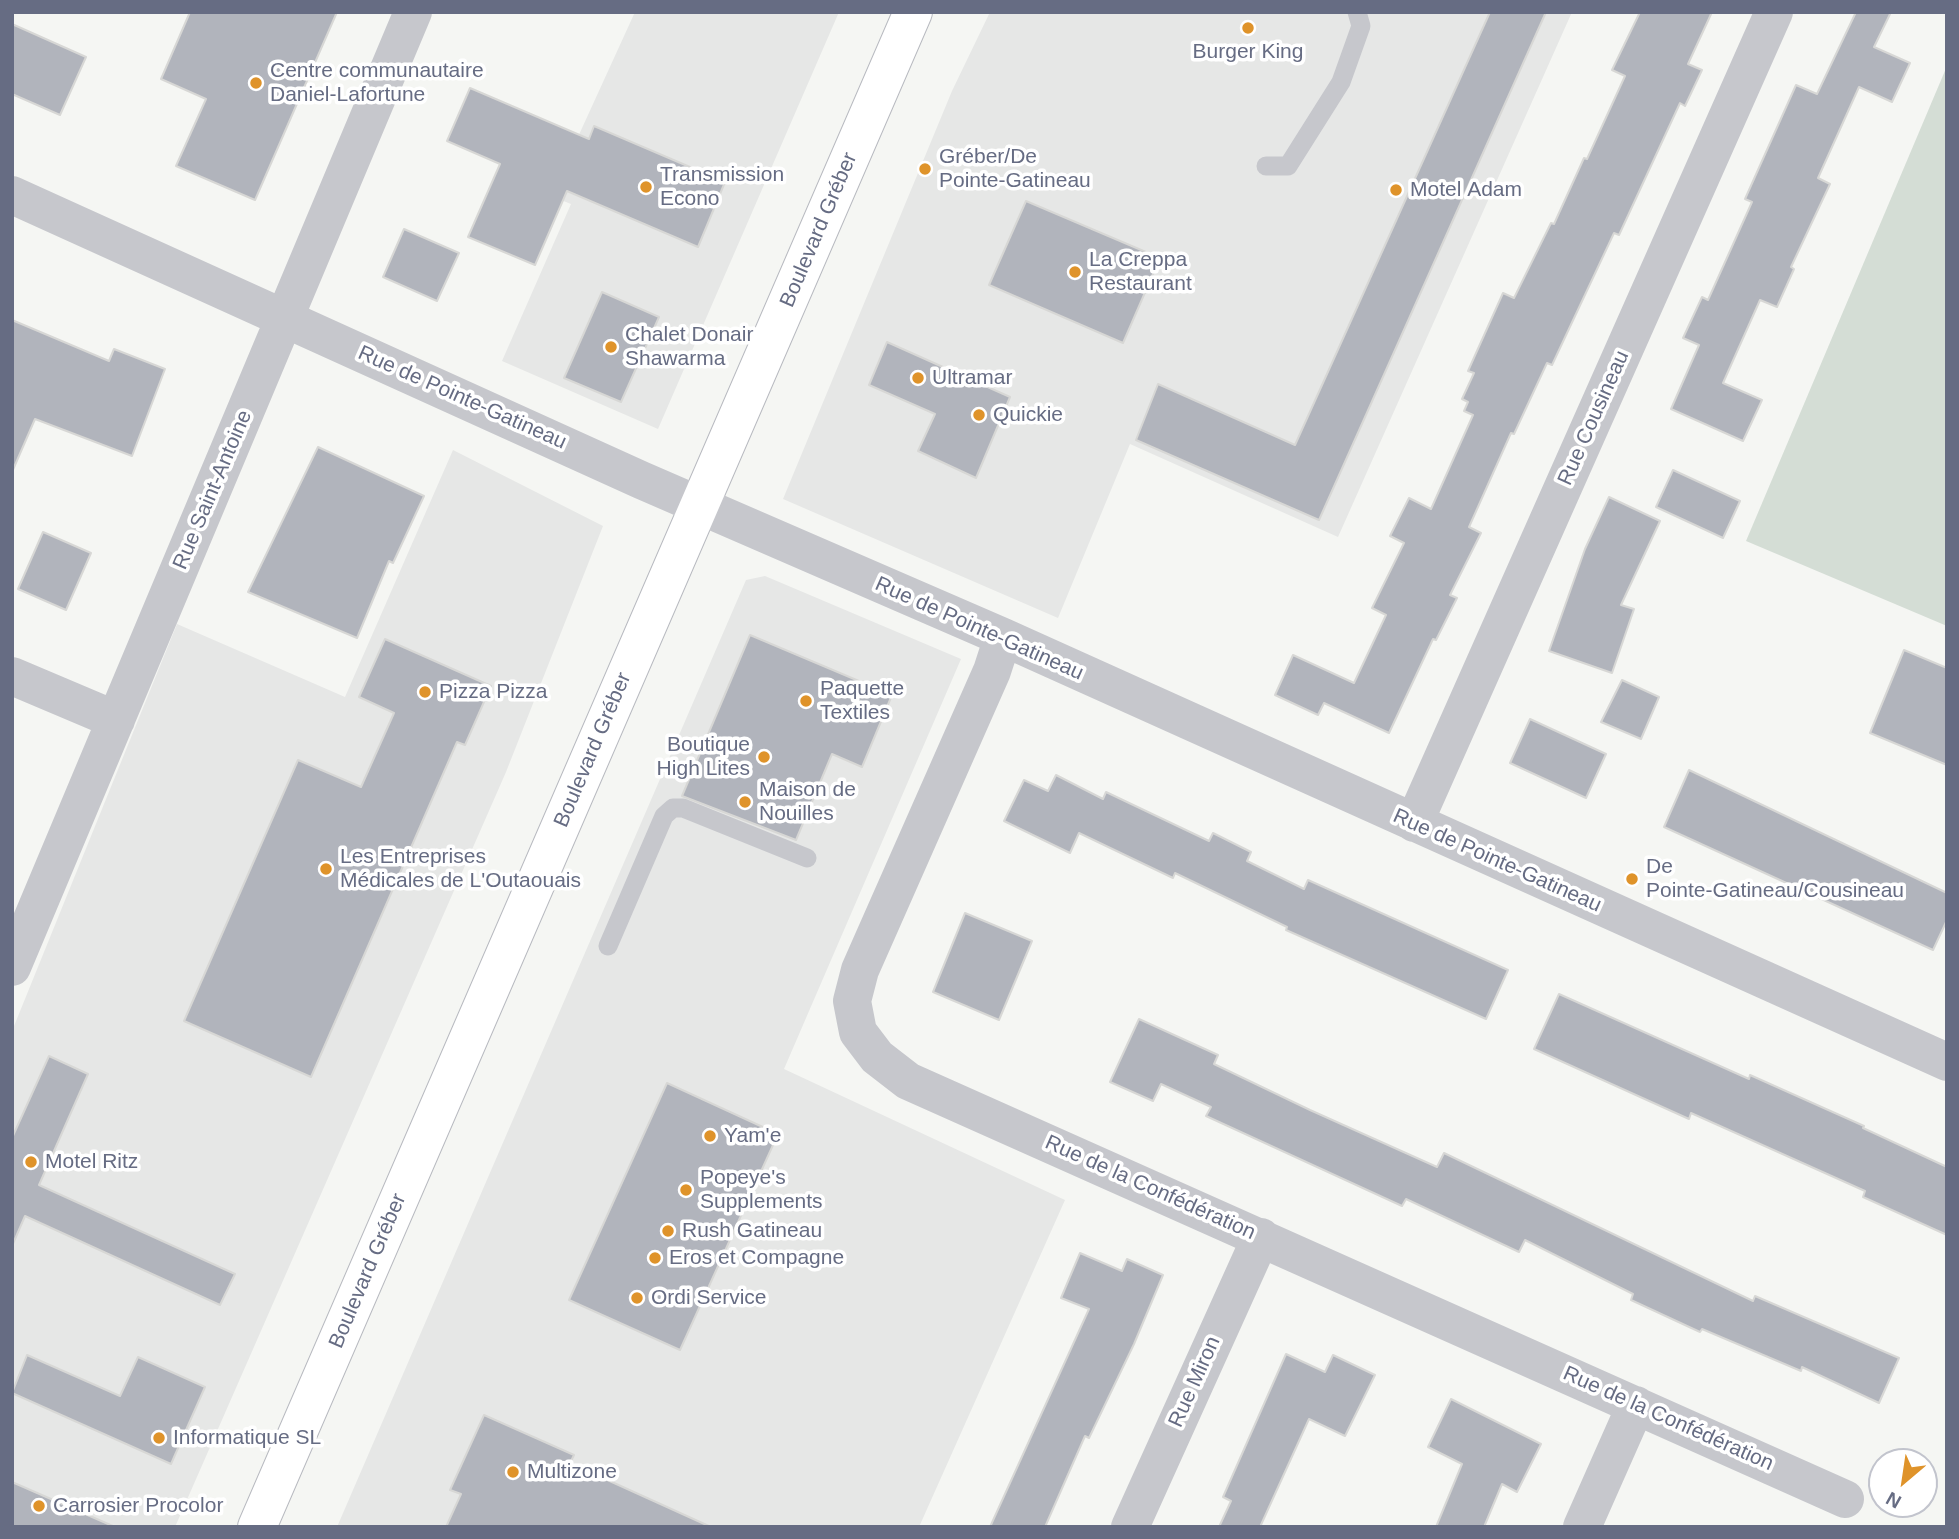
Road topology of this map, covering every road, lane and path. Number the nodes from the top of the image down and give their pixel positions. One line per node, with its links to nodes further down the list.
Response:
1 (413, 12): 7 (street, Rue Saint-Antoine)
2 (913, 12): 8 (main road, Boulevard Gréber)
3 (1357, 12): 5 (lane)
4 (1774, 12): 12 (street, Rue Cousineau)
5 (1266, 166)
6 (12, 195): 7 (street, Rue de Pointe-Gatineau)
7 (285, 318): 8 (street, Rue de Pointe-Gatineau); 11 (street, Rue Saint-Antoine)
8 (700, 505): 9 (street, Rue de Pointe-Gatineau); 20 (main road, Boulevard Gréber)
9 (1003, 637): 12 (street, Rue de Pointe-Gatineau); 17 (street, Rue de la Confédération)
10 (12, 676): 11 (street)
11 (116, 720): 15 (street, Rue Saint-Antoine)
12 (1414, 823): 16 (street, Rue de Pointe-Gatineau)
13 (807, 858): 14 (lane)
14 (608, 946)
15 (12, 967)
16 (1947, 1062)
17 (1261, 1237): 18 (street, Rue de la Confédération); 21 (street, Rue Miron)
18 (1636, 1405): 19 (street, Rue de la Confédération); 22 (street)
19 (1844, 1499)
20 (257, 1527)
21 (1130, 1527)
22 (1582, 1527)

